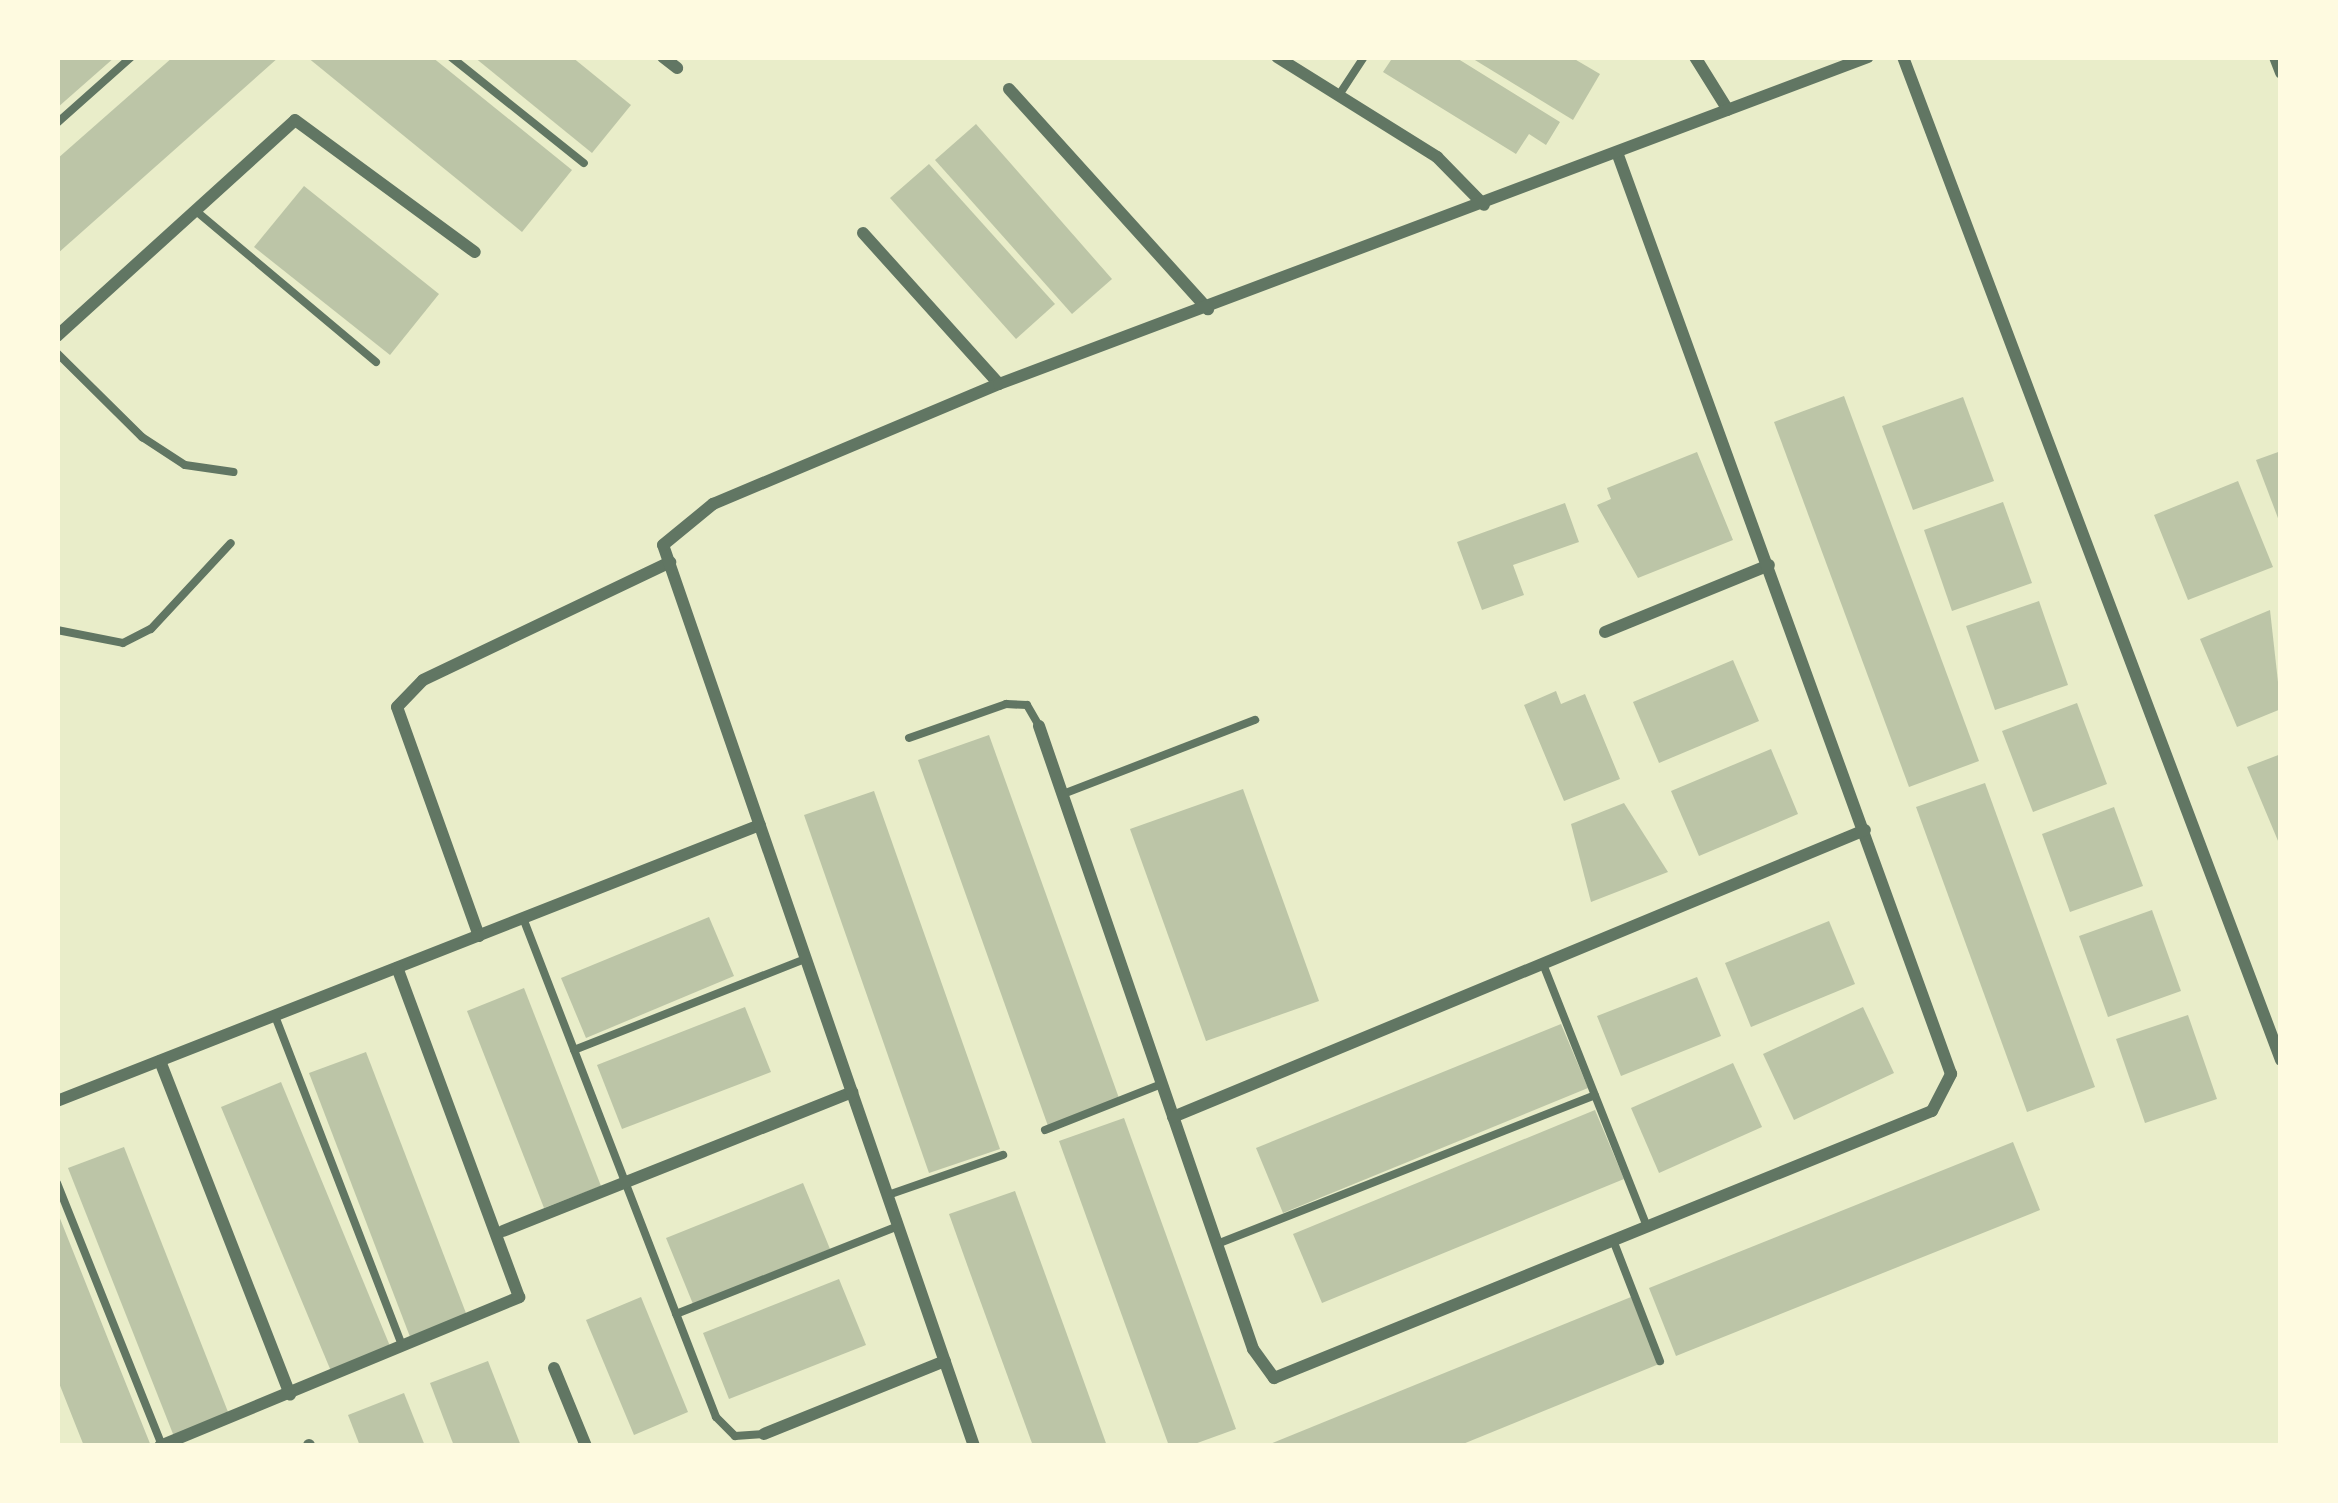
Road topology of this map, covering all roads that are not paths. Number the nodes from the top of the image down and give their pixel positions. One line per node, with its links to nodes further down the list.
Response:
1 (131, 57): 15 (lane)
2 (451, 57): 17 (lane)
3 (663, 57): 10 (street)
4 (1277, 57): 13 (street)
5 (1364, 57): 13 (lane)
6 (1695, 57): 14 (street)
7 (1868, 57): 14 (street)
8 (1903, 57): 46 (street)
9 (2275, 57): 11 (street)
10 (677, 68)
11 (2281, 73)
12 (1009, 89): 22 (street)
13 (1339, 95): 18 (street)
14 (1728, 110): 16 (street)
15 (57, 123)
16 (1618, 154): 18 (street); 30 (street)
17 (584, 163)
18 (1484, 205): 22 (street)
19 (195, 210): 21 (street); 23 (street); 25 (lane)
20 (862, 233): 26 (street)
21 (475, 251)
22 (1208, 309): 26 (street)
23 (57, 336)
24 (57, 353): 27 (lane)
25 (376, 362)
26 (999, 384): 29 (street)
27 (233, 472)
28 (231, 543): 31 (lane)
29 (670, 562): 37 (street); 40 (street)
30 (1769, 565): 32 (street); 38 (street)
31 (57, 630)
32 (1605, 632)
33 (1255, 721): 36 (lane)
34 (1039, 726): 35 (lane); 36 (street)
35 (908, 738)
36 (1062, 794): 48 (street)
37 (760, 826): 39 (street); 41 (street)
38 (1865, 830): 42 (street); 59 (street)
39 (524, 919): 40 (street); 45 (lane)
40 (478, 936): 43 (street)
41 (806, 959): 45 (lane); 49 (street)
42 (1544, 964): 50 (lane); 52 (street)
43 (397, 968): 44 (street); 60 (street)
44 (275, 1016): 47 (street); 64 (lane)
45 (574, 1050): 56 (lane)
46 (2281, 1060)
47 (160, 1061): 51 (street); 68 (street)
48 (1162, 1084): 52 (street); 53 (lane)
49 (852, 1092): 56 (street); 57 (street)
50 (1595, 1095): 59 (lane); 62 (lane)
51 (57, 1101)
52 (1173, 1117): 62 (street)
53 (1045, 1130)
54 (1003, 1155): 57 (lane)
55 (57, 1183): 70 (lane)
56 (625, 1183): 60 (street); 63 (lane)
57 (888, 1195): 58 (street)
58 (898, 1226): 63 (lane); 65 (street)
59 (1647, 1227): 61 (street)
60 (502, 1231): 64 (street)
61 (1613, 1240): 62 (street); 66 (lane)
62 (1217, 1244)
63 (676, 1314): 69 (lane)
64 (404, 1349): 68 (street)
65 (945, 1361): 69 (street); 72 (street)
66 (1660, 1361)
67 (554, 1368): 71 (street)
68 (290, 1395): 70 (street)
69 (764, 1434)
70 (161, 1446)
71 (586, 1446)
72 (974, 1446)

